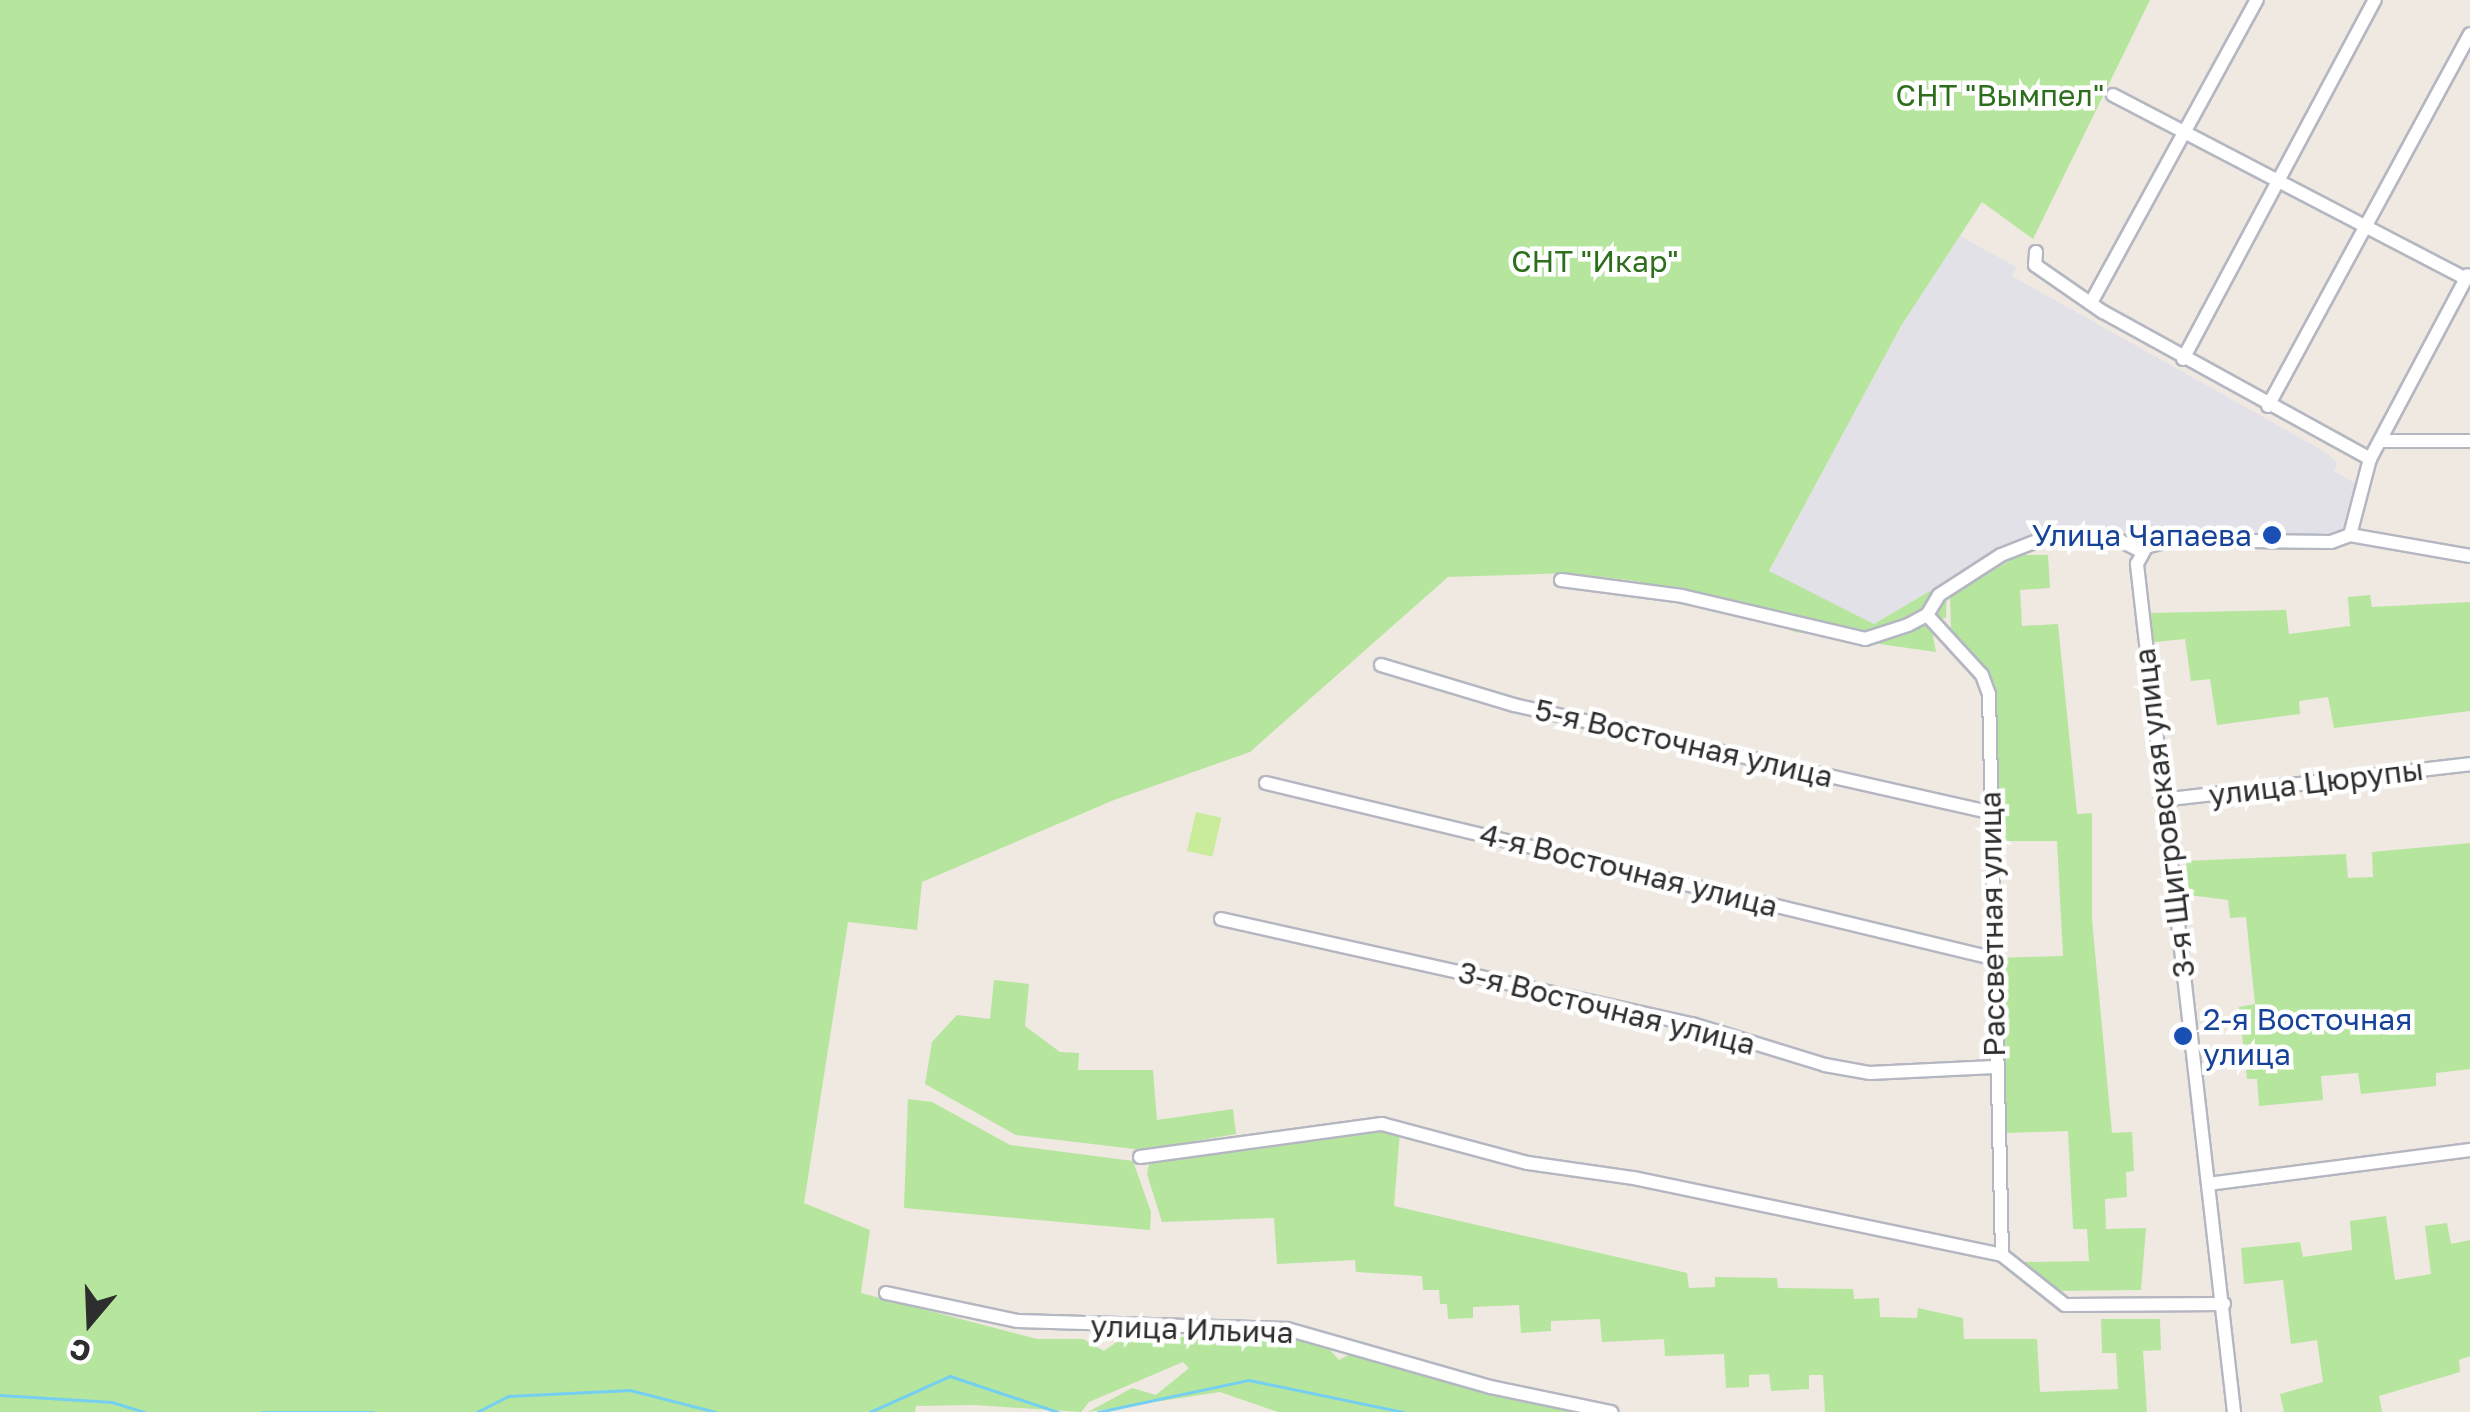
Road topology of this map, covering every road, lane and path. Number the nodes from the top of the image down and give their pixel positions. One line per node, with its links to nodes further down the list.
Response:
1 (2257, 0): 5 (street)
2 (2375, 0): 6 (street)
3 (2470, 34): 7 (street)
4 (2114, 95): 5 (street)
5 (2186, 130): 6 (street); 10 (street)
6 (2278, 179): 7 (street); 11 (street)
7 (2366, 226): 9 (street); 12 (street)
8 (2036, 252): 10 (street)
9 (2468, 276): 14 (street)
10 (2092, 299): 11 (street)
11 (2183, 359): 12 (street)
12 (2268, 406): 15 (street)
13 (2470, 440): 14 (street)
14 (2380, 441): 15 (street)
15 (2370, 460): 16 (street)
16 (2350, 535): 17 (street); 18 (street)
17 (2142, 552): 20 (street); 24 (street, 3-я Щигровская улица)
18 (2470, 556)
19 (1561, 580): 20 (street)
20 (1927, 615): 25 (street, Рассветная улица)
21 (1381, 665): 25 (street, 5-я Восточная улица)
22 (2470, 764): 24 (street, улица Цюрупы)
23 (1266, 783): 27 (street, 4-я Восточная улица)
24 (2161, 800): 31 (street, 3-я Щигровская улица)
25 (1990, 812): 27 (street, Рассветная улица)
26 (1221, 918): 28 (street, 3-я Восточная улица)
27 (1992, 958): 28 (street, Рассветная улица)
28 (1994, 1066): 32 (street, Рассветная улица)
29 (2470, 1150): 31 (street)
30 (1140, 1157): 32 (street)
31 (2208, 1184): 34 (street, 3-я Щигровская улица)
32 (2002, 1256): 34 (street)
33 (886, 1293): 35 (street, улица Ильича)
34 (2224, 1304): 36 (street, 3-я Щигровская улица)
35 (1611, 1412)
36 (2234, 1412)

